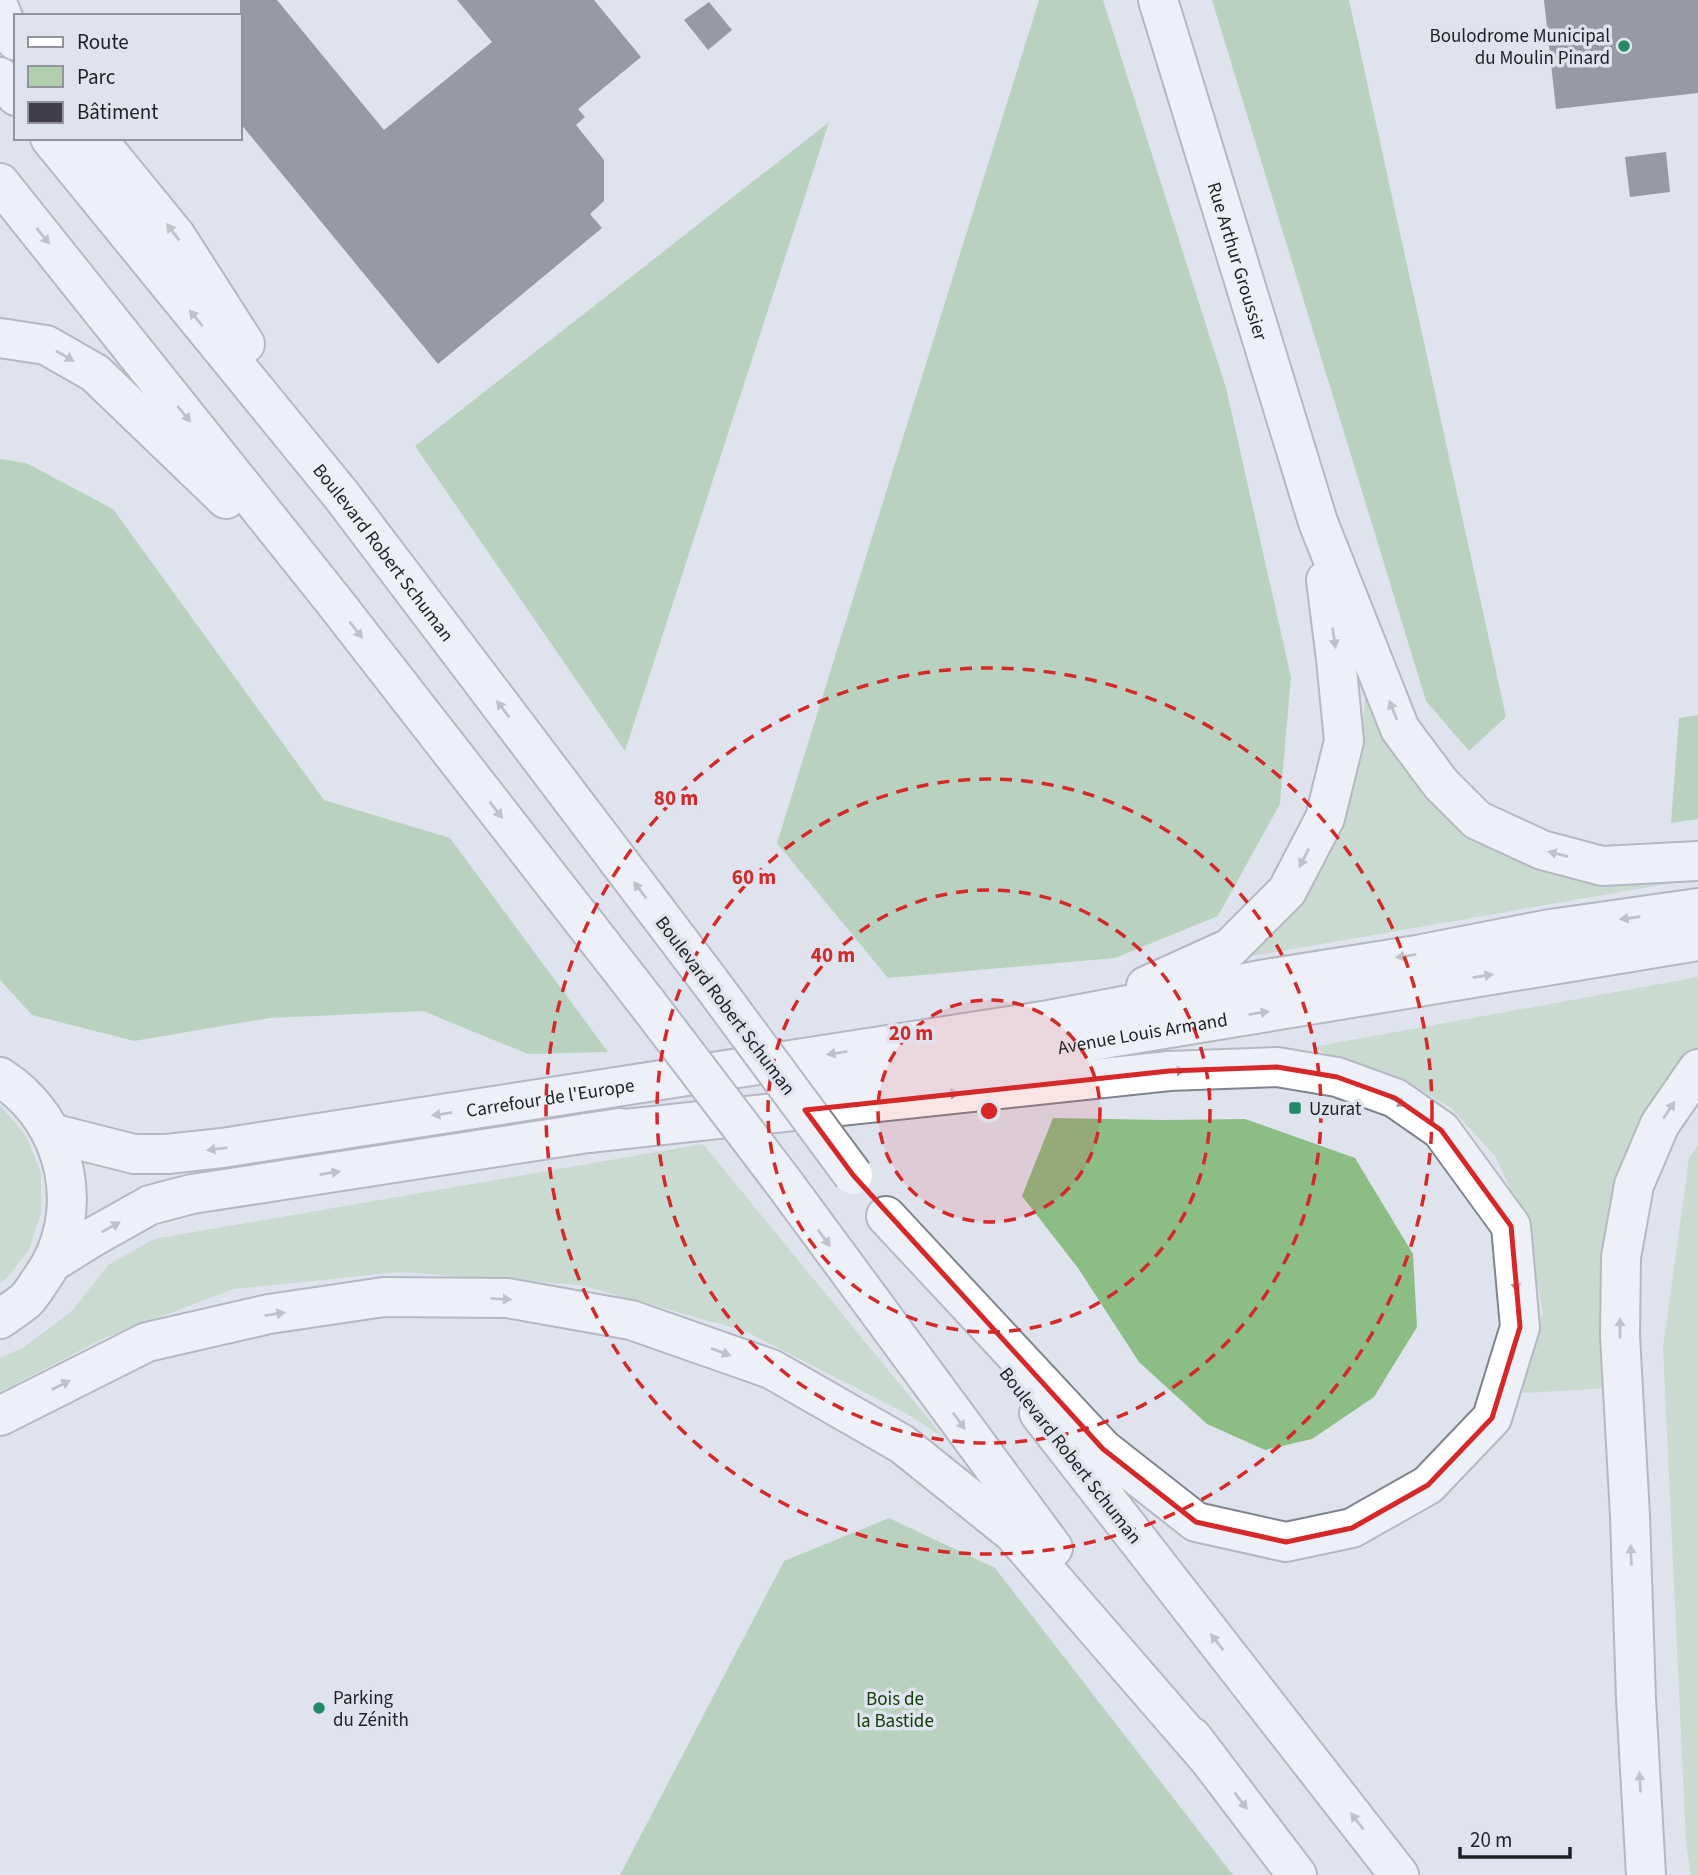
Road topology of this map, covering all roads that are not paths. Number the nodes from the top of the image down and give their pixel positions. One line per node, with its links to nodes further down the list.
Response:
1 (1158, 0): 11 (main road, Rue Arthur Groussier)
2 (0, 10): 3 (main road)
3 (14, 39)
4 (0, 77): 5 (main road)
5 (14, 94)
6 (52, 140): 10 (main road, Boulevard Robert Schuman, one-way to 6)
7 (98, 140): 10 (main road, one-way to 7)
8 (0, 183): 12 (main road, one-way to 12)
9 (0, 338): 12 (main road, one-way to 12)
10 (342, 496): 21 (main road, Boulevard Robert Schuman, one-way to 10, bridge)
11 (1318, 522): 13 (main road, one-way to 11); 16 (main road, one-way to 16)
12 (333, 600): 25 (main road, one-way to 25, bridge)
13 (1698, 861)
14 (1698, 908): 16 (main road, Avenue Louis Armand, one-way to 16)
15 (1698, 941): 20 (main road, Avenue Louis Armand, one-way to 15)
16 (1049, 1020): 19 (main road, Carrefour de l'Europe, one-way to 19)
17 (1698, 1069): 28 (main road, one-way to 17)
18 (0, 1077): 19 (main road)
19 (51, 1133): 22 (main road)
20 (589, 1133): 21 (main road, one-way to 21); 22 (main road, one-way to 20)
21 (886, 1216): 27 (main road, Boulevard Robert Schuman, one-way to 21)
22 (53, 1262): 23 (main road)
23 (0, 1319)
24 (0, 1416): 25 (main road, one-way to 25)
25 (1208, 1757): 26 (main road, one-way to 26)
26 (1297, 1875)
27 (1399, 1875)
28 (1646, 1875)

